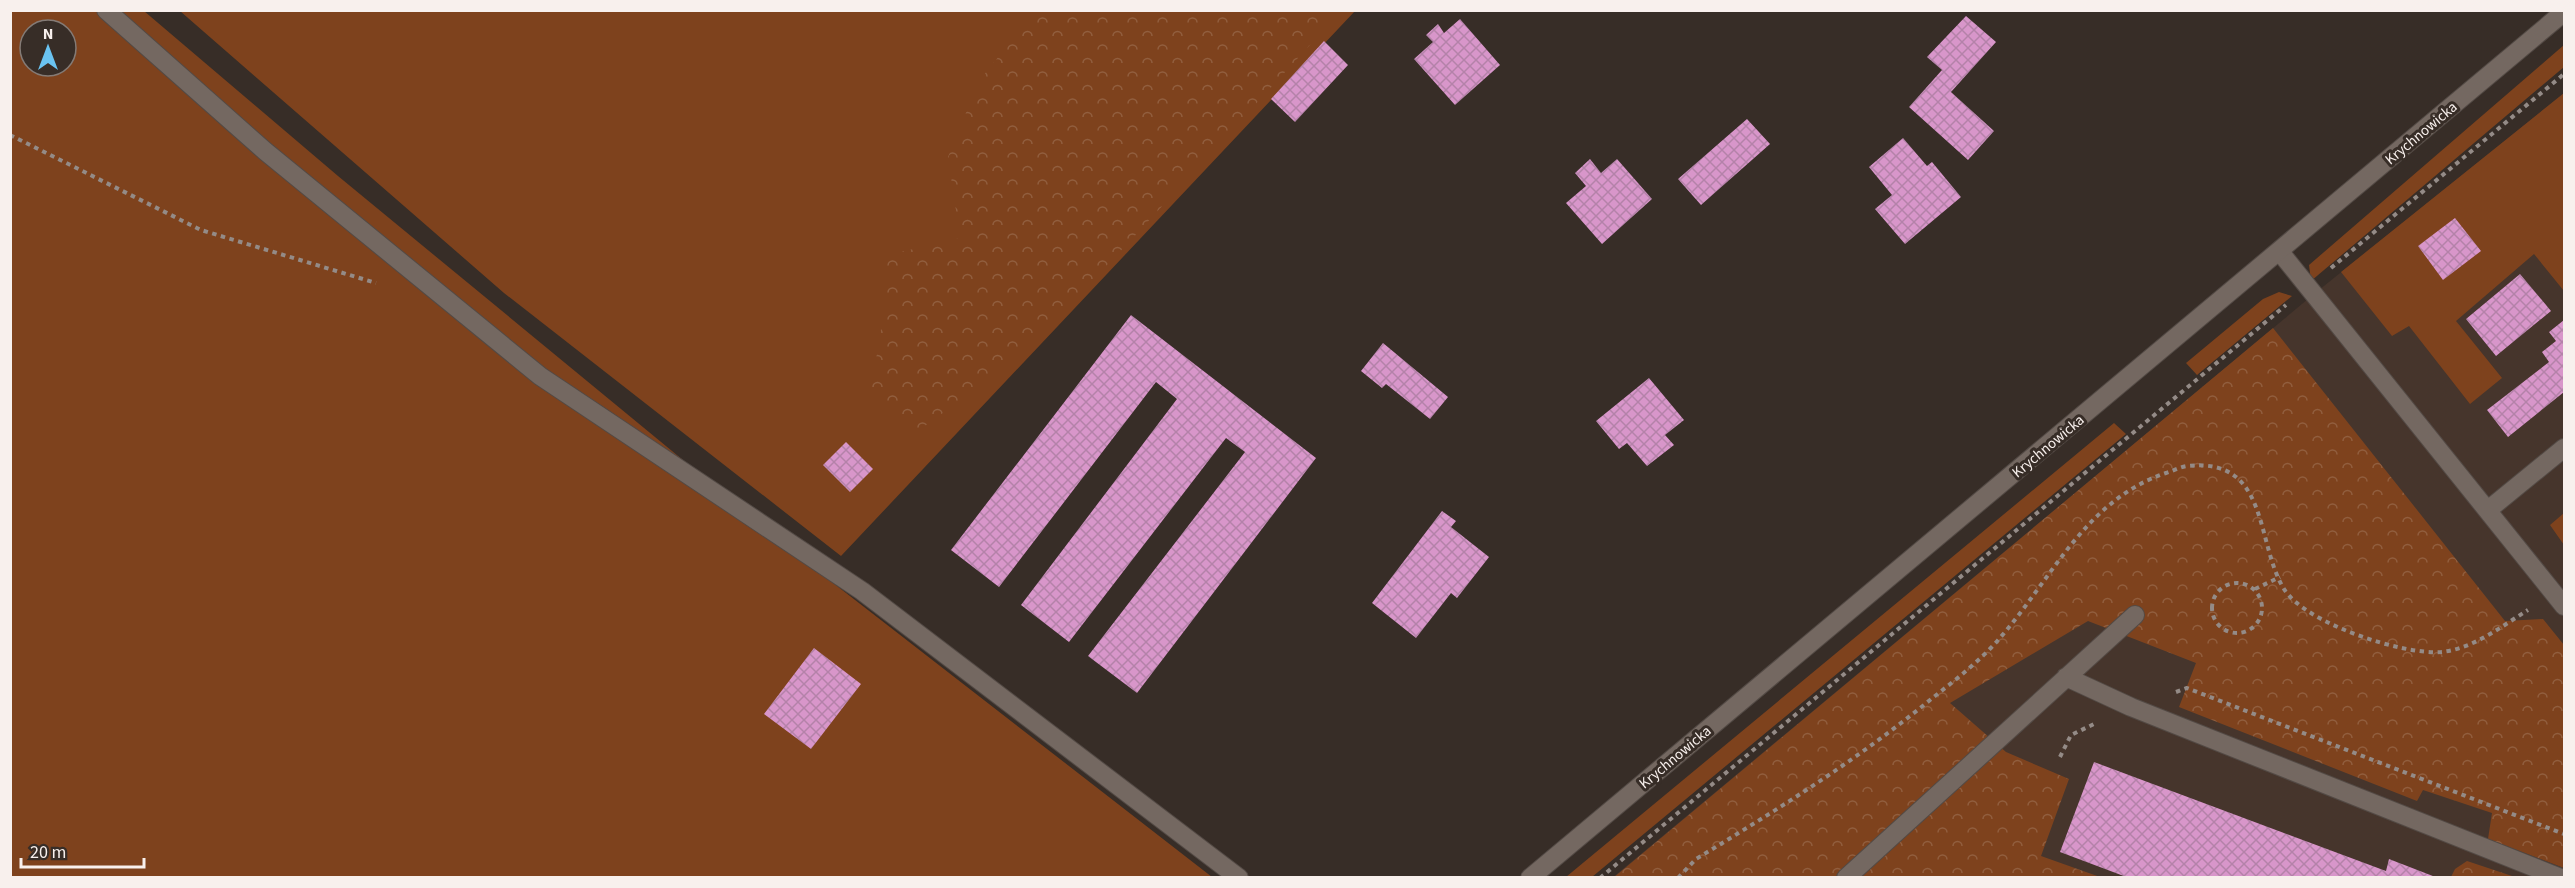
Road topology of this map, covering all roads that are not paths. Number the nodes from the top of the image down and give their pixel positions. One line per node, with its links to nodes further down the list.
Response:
1 (106, 10): 9 (street)
2 (2565, 12): 3 (street, Krychnowicka)
3 (2280, 252): 5 (street); 10 (street, Krychnowicka)
4 (2565, 448): 5 (street)
5 (2488, 510): 6 (street)
6 (2560, 600)
7 (2135, 615): 8 (street)
8 (2066, 677): 11 (street); 12 (street)
9 (1239, 878)
10 (1530, 878)
11 (1846, 878)
12 (2561, 878)

